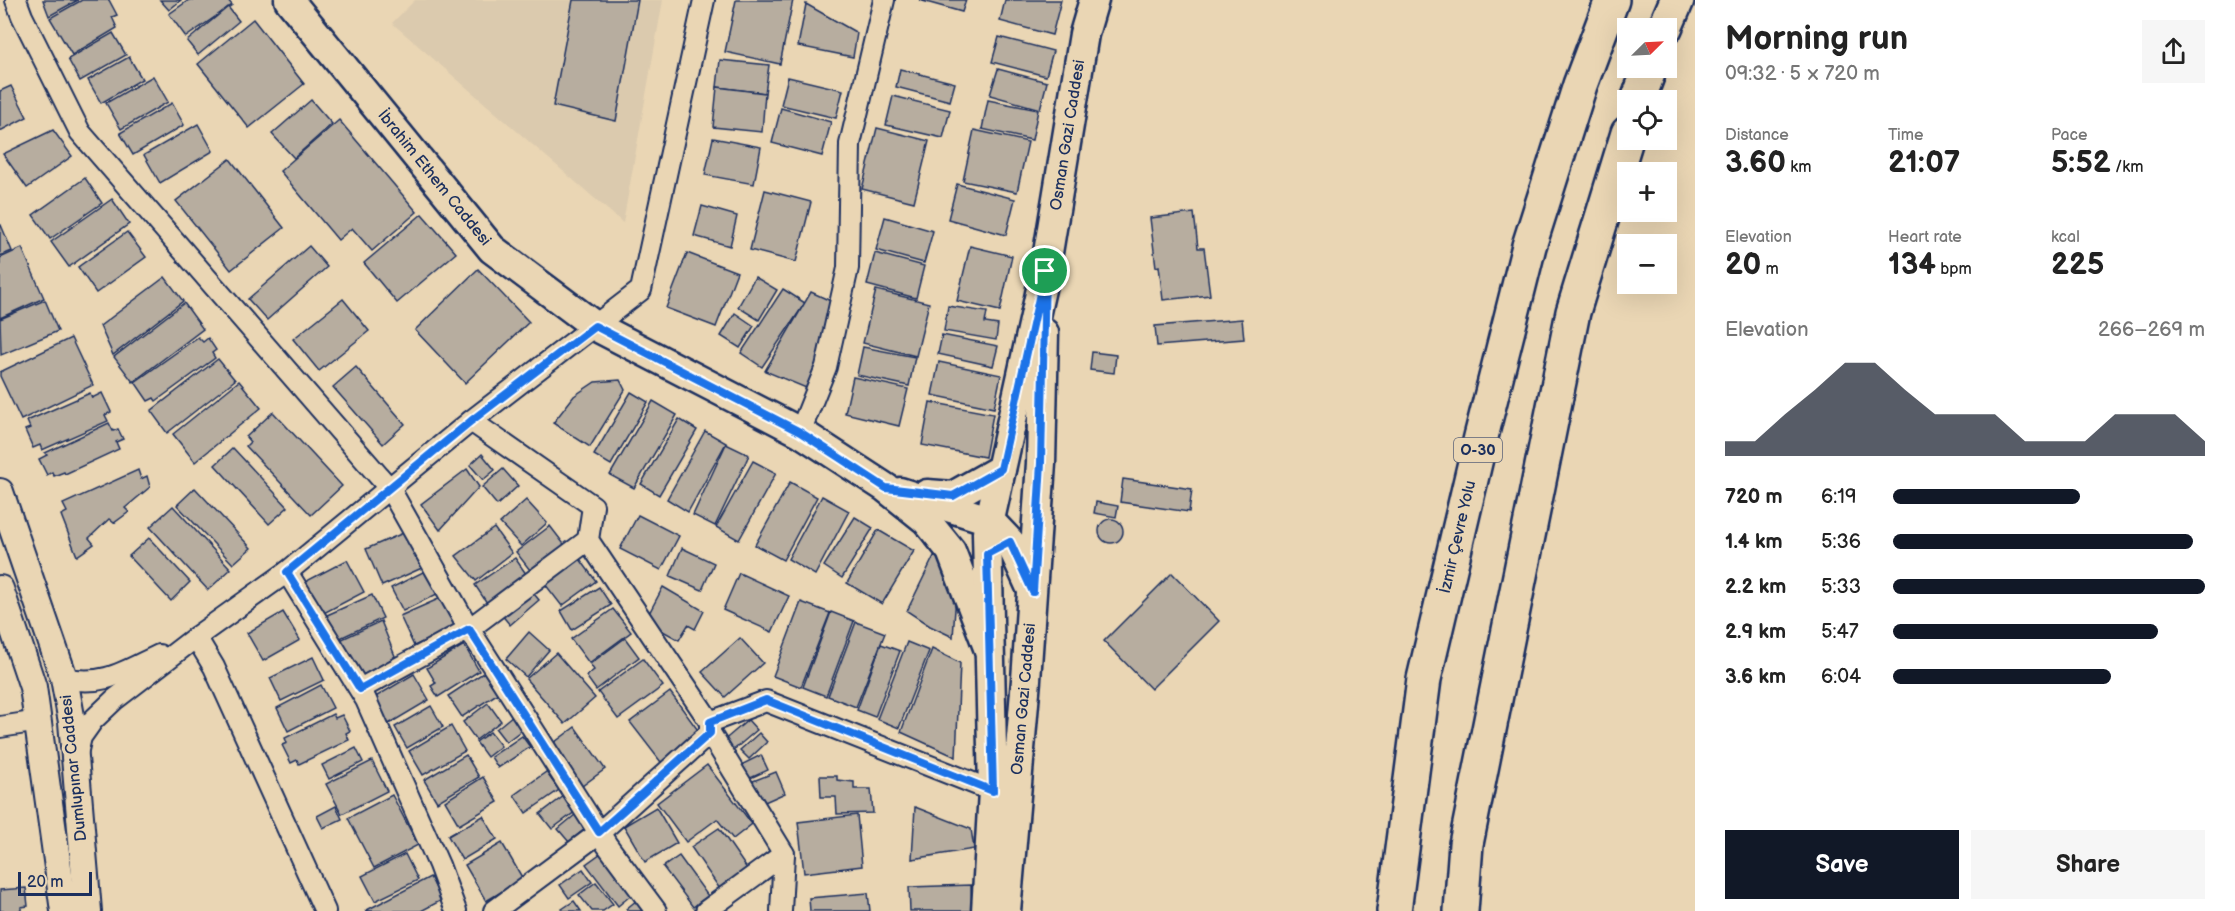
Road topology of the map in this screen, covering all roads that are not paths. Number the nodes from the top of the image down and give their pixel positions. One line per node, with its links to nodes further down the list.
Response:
1 (16, 0): 16 (street)
2 (289, 0): 11 (main road, İbrahim Ethem Caddesi)
3 (704, 0): 11 (street)
4 (1094, 0): 10 (main road, Osman Gazi Caddesi)
5 (1612, 0): 48 (highway, İzmir Çevre Yolu / O-30)
6 (1677, 0): 8 (highway)
7 (882, 1): 13 (street)
8 (1669, 18)
9 (1623, 150): 49 (highway)
10 (1045, 271): 14 (main road, Osman Gazi Caddesi); 18 (main road, Osman Gazi Caddesi)
11 (595, 326): 12 (street); 13 (main road, İbrahim Ethem Caddesi)
12 (471, 421): 16 (street); 21 (street)
13 (800, 432): 15 (main road, İbrahim Ethem Caddesi)
14 (1001, 469): 15 (main road, İbrahim Ethem Caddesi); 19 (main road, Osman Gazi Caddesi)
15 (886, 488): 19 (main road, İbrahim Ethem Caddesi); 20 (main road, İbrahim Ethem Caddesi)
16 (390, 489): 23 (street); 26 (street)
17 (0, 492): 29 (street, Dumlupınar Caddesi)
18 (1038, 514): 22 (main road); 25 (main road, Osman Gazi Caddesi)
19 (989, 520): 22 (main road, Osman Gazi Caddesi)
20 (939, 536): 22 (main road, İbrahim Ethem Caddesi); 28 (main road, İbrahim Ethem Caddesi)
21 (588, 540): 26 (street); 33 (street)
22 (998, 548): 25 (main road); 28 (main road, Osman Gazi Caddesi)
23 (287, 572): 27 (street); 30 (street)
24 (0, 589): 31 (street, Dumlupınar Caddesi)
25 (1033, 592): 47 (main road, Osman Gazi Caddesi)
26 (469, 629): 30 (street); 36 (street)
27 (196, 637): 29 (street); 34 (street); 40 (street)
28 (989, 650): 35 (main road, Osman Gazi Caddesi)
29 (64, 678): 34 (street, Dumlupınar Caddesi)
30 (360, 689): 41 (street)
31 (39, 721): 32 (street); 38 (street, Dumlupınar Caddesi)
32 (0, 727)
33 (710, 727): 35 (street); 36 (street); 37 (street)
34 (74, 766): 39 (street, Dumlupınar Caddesi)
35 (993, 791): 46 (main road, Osman Gazi Caddesi)
36 (599, 832): 42 (street); 43 (street)
37 (784, 854): 44 (street); 45 (street)
38 (64, 911)
39 (88, 911)
40 (325, 911)
41 (456, 911)
42 (494, 911)
43 (656, 911)
44 (706, 911)
45 (781, 911)
46 (986, 911)
47 (1006, 911)
48 (1394, 911)
49 (1461, 911)

